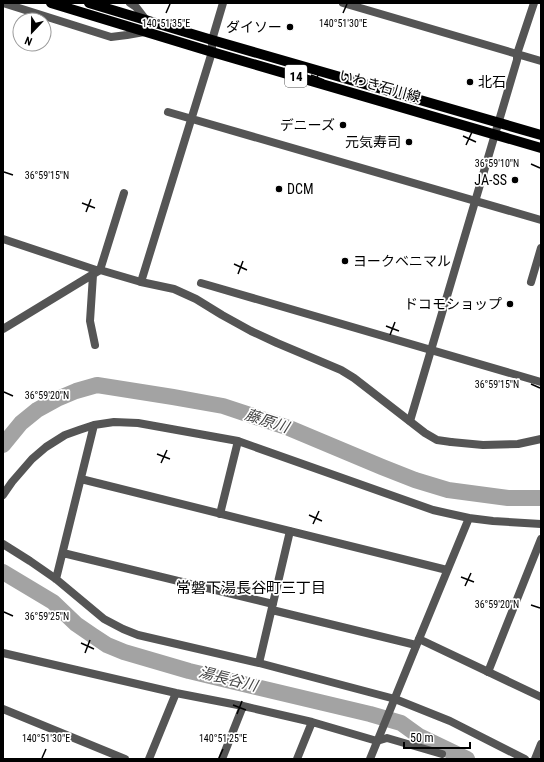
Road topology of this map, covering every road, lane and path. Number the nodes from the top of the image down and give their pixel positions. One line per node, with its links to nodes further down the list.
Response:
1 (3, 3): 9 (street)
2 (51, 3): 9 (main road, いわき石川線 / 14)
3 (89, 3): 8 (main road, いわき石川線 / 14)
4 (130, 3): 8 (street)
5 (223, 3): 10 (street)
6 (343, 3): 12 (street)
7 (534, 3): 12 (street)
8 (146, 20): 10 (main road, いわき石川線 / 14)
9 (144, 31): 11 (main road, いわき石川線 / 14)
10 (212, 40): 11 (street); 16 (main road, いわき石川線 / 14)
11 (212, 52): 15 (street); 17 (main road, いわき石川線 / 14)
12 (517, 54): 13 (street); 16 (street)
13 (541, 61)
14 (168, 112): 15 (street)
15 (192, 119): 21 (street); 26 (street)
16 (499, 123): 17 (street); 18 (main road, いわき石川線 / 14)
17 (496, 134): 19 (main road, いわき石川線 / 14); 21 (street)
18 (541, 135)
19 (541, 148)
20 (124, 193): 25 (street)
21 (476, 202): 22 (street); 31 (street)
22 (541, 220)
23 (3, 239): 25 (street)
24 (541, 248): 27 (street)
25 (96, 273): 26 (street); 29 (street); 30 (street)
26 (141, 282): 33 (street)
27 (531, 282)
28 (200, 283): 31 (street)
29 (3, 329)
30 (95, 345)
31 (431, 350): 32 (street); 33 (street)
32 (541, 382)
33 (410, 421): 35 (street)
34 (94, 425): 36 (street); 37 (street); 38 (street)
35 (541, 439)
36 (238, 441): 39 (street); 40 (street)
37 (81, 479): 39 (street); 45 (street)
38 (3, 495)
39 (220, 514): 42 (street)
40 (469, 518): 41 (street); 46 (street)
41 (541, 524)
42 (290, 531): 46 (street); 48 (street)
43 (541, 539): 52 (street)
44 (3, 544): 47 (street)
45 (63, 553): 47 (street); 48 (street)
46 (447, 570): 49 (street)
47 (56, 579): 51 (street)
48 (272, 607): 49 (street); 51 (street)
49 (418, 642): 52 (street); 55 (street)
50 (3, 653): 53 (street)
51 (259, 663): 55 (street)
52 (488, 672): 54 (street)
53 (176, 693): 56 (street); 63 (street)
54 (541, 697)
55 (395, 699): 59 (street); 67 (street)
56 (243, 706): 58 (street); 64 (street)
57 (3, 709): 62 (street)
58 (312, 722): 59 (street); 65 (street)
59 (377, 741): 61 (street); 66 (street)
60 (541, 744): 68 (street)
61 (442, 754)
62 (125, 759)
63 (149, 759)
64 (222, 759)
65 (297, 759)
66 (370, 759)
67 (525, 759)
68 (535, 759)

